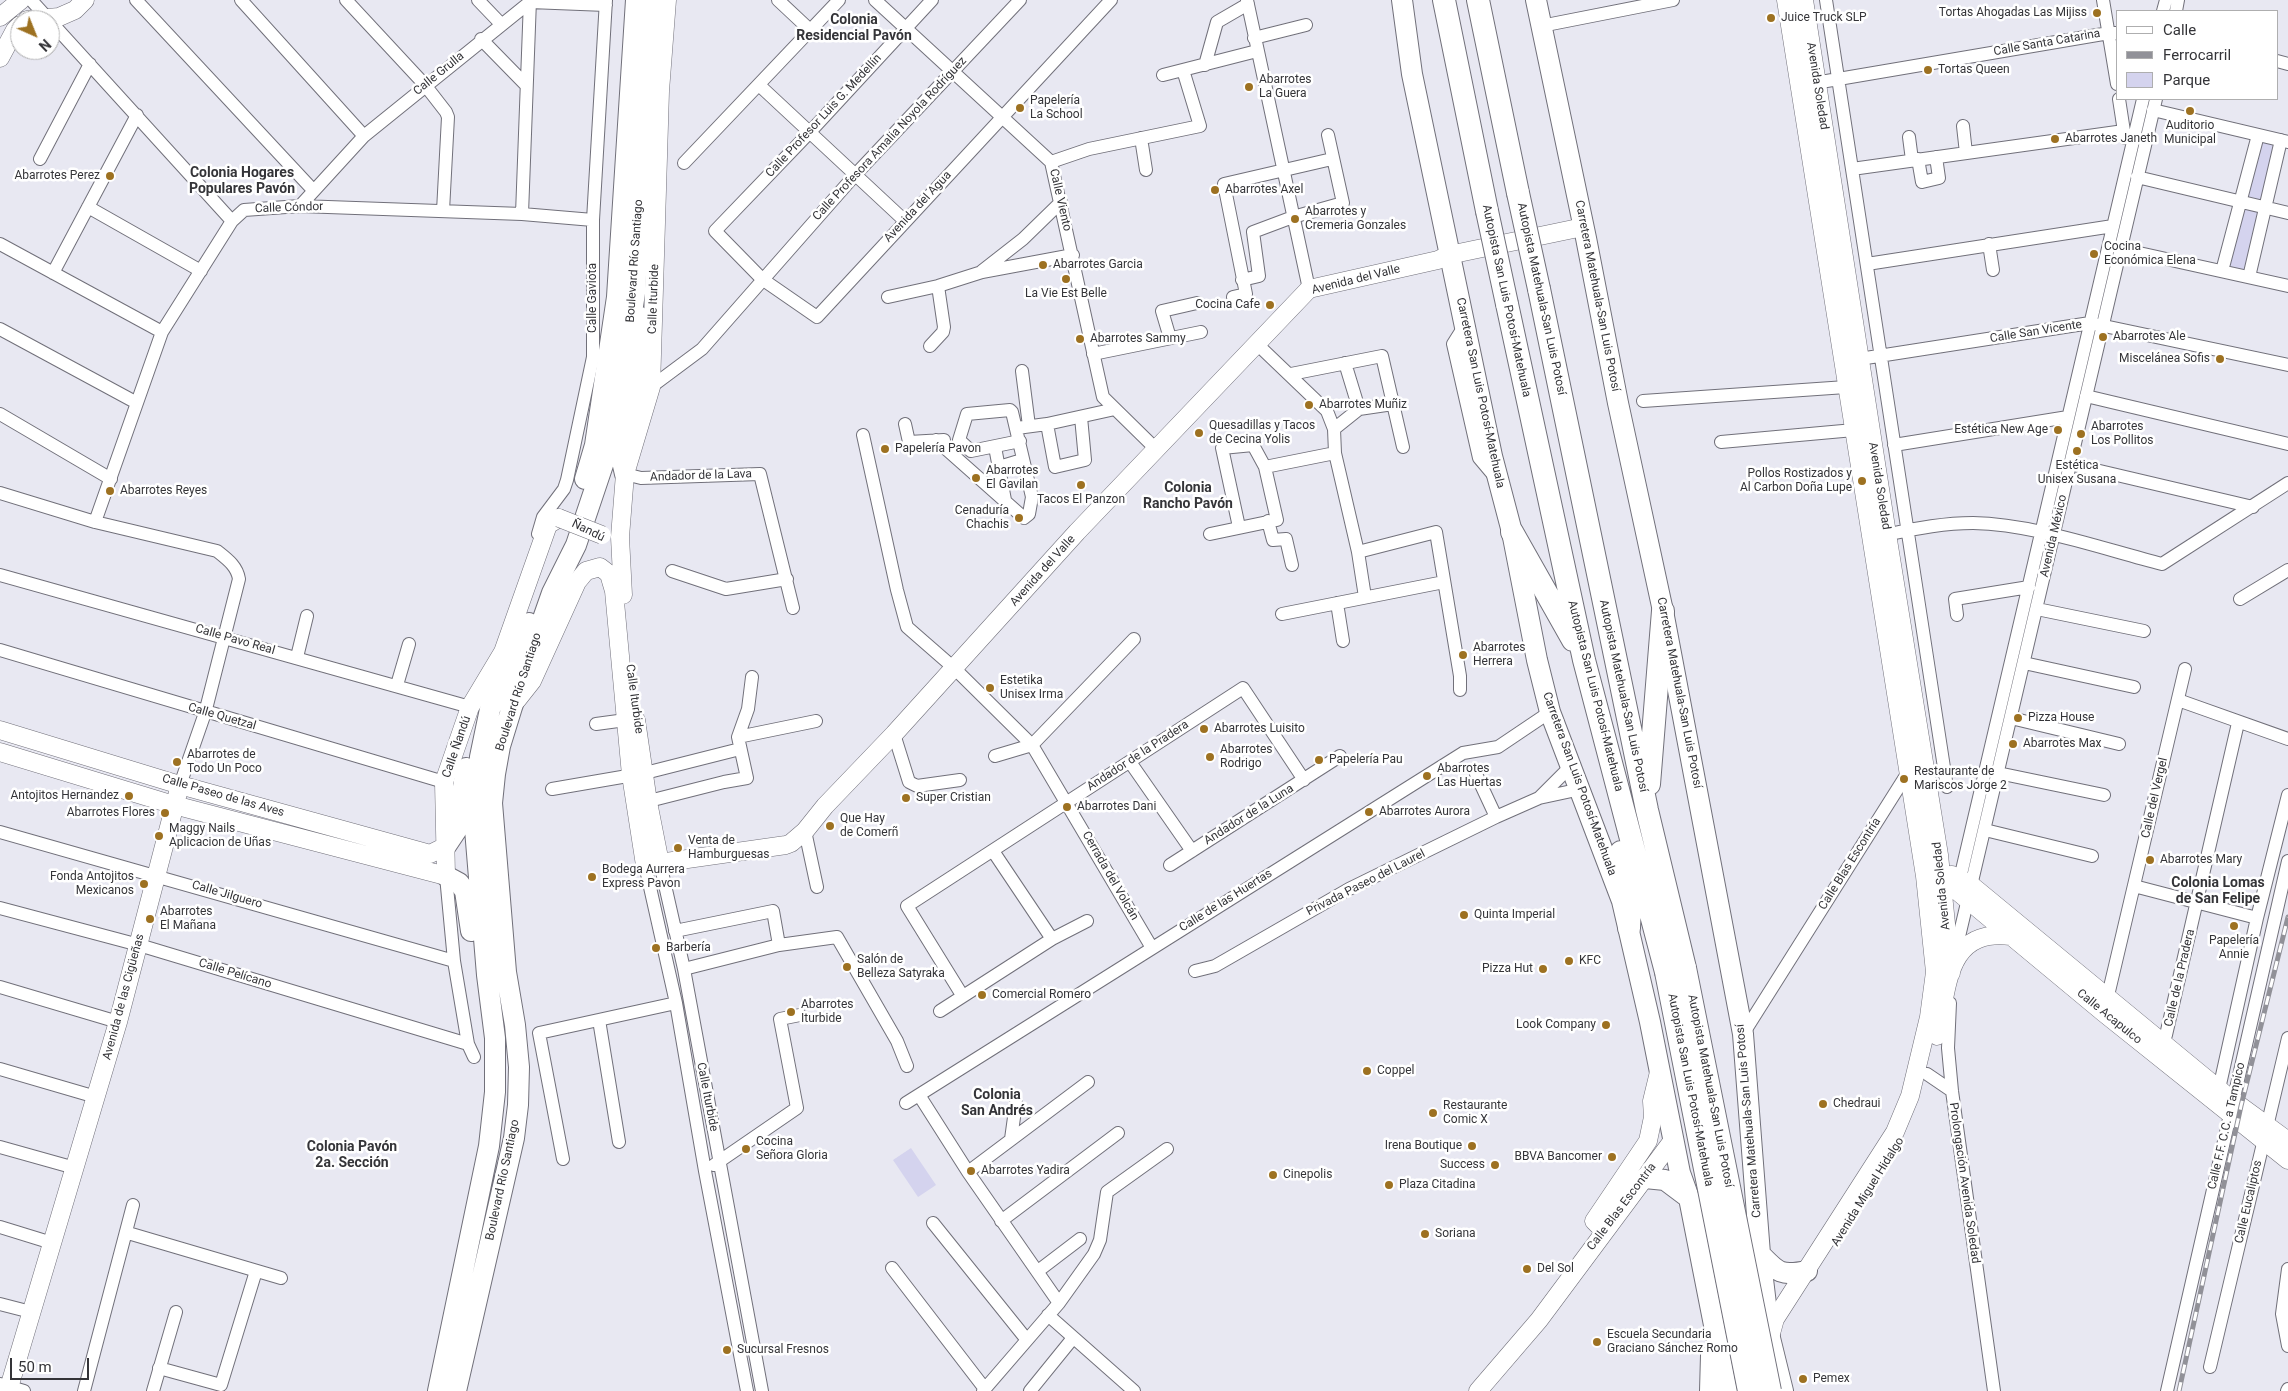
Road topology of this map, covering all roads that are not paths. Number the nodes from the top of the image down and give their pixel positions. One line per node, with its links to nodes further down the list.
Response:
1 (20, 0): 31 (street)
2 (31, 0): 29 (street)
3 (85, 0): 30 (street)
4 (136, 0): 83 (street)
5 (242, 0): 66 (street)
6 (346, 0): 52 (street)
7 (478, 0): 32 (street)
8 (636, 0): 219 (main road, Boulevard Río Santiago)
9 (651, 0): 116 (main road, Boulevard Río Santiago)
10 (667, 0): 134 (street, Calle Iturbide)
11 (778, 0): 36 (street)
12 (839, 0): 36 (street)
13 (875, 0): 35 (street, Calle Viento)
14 (932, 0): 35 (street, Calle Profesor Luis G. Medellín)
15 (1020, 0): 47 (street, Calle Profesora Amalia Noyola Rodríguez)
16 (1111, 0): 60 (street, Avenida del Agua)
17 (1402, 0): 103 (main road, Carretera San Luis Potosí-Matehuala)
18 (1444, 0): 206 (highway, Autopista San Luis Potosí-Matehuala, bridge)
19 (1478, 0): 256 (highway, Autopista Matehuala-San Luis Potosí, bridge)
20 (1536, 0): 34 (main road, Carretera Matehuala-San Luis Potosí)
21 (1673, 0): 34 (street)
22 (1786, 0): 55 (street, Avenida Soledad)
23 (1804, 0): 51 (street, Avenida Soledad)
24 (1826, 0): 50 (street)
25 (2103, 0): 38 (street)
26 (530, 1): 27 (street); 32 (street, Calle Grulla); 53 (street)
27 (606, 2): 93 (street, Calle Gaviota)
28 (1247, 2): 39 (street); 45 (street)
29 (40, 10)
30 (60, 16)
31 (0, 17)
32 (501, 24): 41 (street, Calle Grulla)
33 (1306, 25): 39 (street)
34 (1541, 26): 98 (main road, Carretera Matehuala-San Luis Potosí)
35 (905, 28): 47 (street, Calle Viento); 63 (street, Calle Profesor Luis G. Medellín)
36 (810, 30): 54 (street)
37 (60, 31): 44 (street)
38 (2113, 33): 48 (street); 50 (street, Calle Santa Catarina)
39 (1254, 38): 42 (street)
40 (10, 39): 43 (street)
41 (482, 39): 52 (street, Calle Grulla); 53 (street)
42 (1258, 51): 45 (street); 80 (street)
43 (0, 58)
44 (90, 64): 59 (street); 73 (street)
45 (1206, 65): 46 (street)
46 (1184, 70): 49 (street); 68 (street)
47 (952, 71): 60 (street, Calle Viento); 81 (street, Calle Profesora Amalia Noyola Rodríguez)
48 (2116, 71)
49 (1164, 75)
50 (1838, 78): 51 (street, Calle Santa Catarina); 78 (street)
51 (1817, 82): 55 (street, Calle Santa Catarina); 129 (street, Avenida Soledad)
52 (425, 85): 66 (street, Calle Grulla); 89 (street)
53 (526, 85): 91 (street)
54 (759, 85): 63 (street); 77 (street)
55 (1800, 86): 129 (street, Avenida Soledad)
56 (2119, 100): 62 (street)
57 (2143, 100): 72 (street, Avenida México)
58 (2154, 104): 65 (street); 82 (street, Avenida México)
59 (136, 115): 87 (street); 94 (street)
60 (1002, 118): 76 (street, Calle Viento); 95 (street, Avenida del Agua)
61 (1963, 126): 70 (street)
62 (2124, 131): 70 (street); 72 (street)
63 (810, 132): 81 (street); 97 (street, Calle Profesor Luis G. Medellín)
64 (1328, 135): 74 (street)
65 (2258, 135): 69 (street); 85 (street)
66 (364, 136): 83 (street, Calle Grulla)
67 (1909, 137): 75 (street)
68 (1141, 138): 76 (street); 79 (street)
69 (2284, 141): 88 (street)
70 (1966, 153): 71 (street)
71 (1936, 157): 75 (street); 75 (street)
72 (2129, 158): 96 (street, Avenida México)
73 (40, 159)
74 (1332, 159): 80 (street); 92 (street)
75 (1915, 160): 78 (street)
76 (1051, 162): 84 (street, Calle Viento)
77 (684, 164)
78 (1852, 169): 104 (street)
79 (1146, 170)
80 (1284, 172): 92 (street); 112 (street)
81 (855, 175): 95 (street); 111 (street, Calle Profesora Amalia Noyola Rodríguez)
82 (2137, 177): 85 (street); 101 (street, Avenida México)
83 (314, 190): 86 (street, Calle Grulla)
84 (1061, 202): 102 (street, Calle Viento); 108 (street)
85 (2240, 202): 88 (street); 107 (street)
86 (300, 206): 89 (street, Calle Cóndor); 94 (street, Calle Cóndor)
87 (88, 207): 106 (street); 109 (street)
88 (2265, 208): 90 (street); 110 (street)
89 (443, 211): 91 (street, Calle Cóndor)
90 (2288, 213)
91 (522, 214): 93 (street, Calle Cóndor)
92 (1294, 216): 112 (street); 115 (street)
93 (593, 220): 187 (street, Calle Gaviota)
94 (232, 221): 106 (street, Calle Cóndor)
95 (905, 221): 111 (street, Avenida del Agua)
96 (2113, 226): 100 (street); 120 (street, Avenida México)
97 (715, 231): 111 (street, Avenida del Agua)
98 (1585, 232): 103 (street, Avenida del Valle); 195 (main road, Carretera Matehuala-San Luis Potosí)
99 (0, 244): 109 (street)
100 (1989, 244): 104 (street); 105 (street)
101 (2120, 249): 107 (street); 120 (street, Avenida México)
102 (1073, 256): 108 (street); 127 (street, Calle Viento)
103 (1446, 259): 115 (street, Avenida del Valle); 176 (main road, Carretera San Luis Potosí-Matehuala)
104 (1867, 264): 128 (street)
105 (1993, 270)
106 (201, 271): 122 (street, Calle Cóndor)
107 (2222, 271): 110 (street)
108 (982, 272): 113 (street)
109 (53, 273): 122 (street)
110 (2248, 277): 114 (street)
111 (762, 279): 134 (street, Calle Profesora Amalia Noyola Rodríguez)
112 (1242, 280): 117 (street)
113 (938, 286): 118 (street); 126 (street)
114 (2288, 286)
115 (1309, 290): 125 (street, Avenida del Valle)
116 (635, 293): 165 (main road); 218 (main road, Boulevard Río Santiago)
117 (1239, 295)
118 (888, 297)
119 (1197, 303): 124 (street)
120 (2096, 324): 128 (street, Calle San Vicente); 131 (street, Calle San Vicente); 136 (street, Avenida México); 144 (street, Avenida México)
121 (0, 329): 138 (street)
122 (162, 332): 138 (street, Calle Cóndor)
123 (1201, 332): 124 (street)
124 (1170, 338): 127 (street)
125 (1257, 344): 133 (street); 159 (street, Avenida del Valle)
126 (930, 346)
127 (1093, 354): 140 (street, Calle Viento)
128 (1881, 356): 129 (street, Calle San Vicente); 156 (street)
129 (1851, 360): 135 (street, Avenida Soledad); 179 (street, Avenida Soledad)
130 (1345, 363): 133 (street); 139 (street); 141 (street)
131 (2288, 365)
132 (1022, 371): 147 (street)
133 (1291, 374): 148 (street)
134 (651, 387): 165 (street, Calle Iturbide)
135 (1846, 387): 137 (street); 149 (street, Avenida Soledad)
136 (2086, 396): 155 (street); 162 (street, Avenida México)
137 (1643, 402)
138 (137, 403): 166 (street, Calle Cóndor)
139 (1393, 404): 141 (street); 158 (street)
140 (1115, 409): 143 (street); 159 (street, Calle Viento)
141 (1359, 409): 148 (street)
142 (0, 414): 166 (street)
143 (1081, 417): 146 (street); 146 (street)
144 (2068, 417): 156 (street); 178 (street, Avenida México)
145 (906, 424): 151 (street)
146 (1047, 424): 147 (street)
147 (1023, 427): 152 (street); 153 (street)
148 (1334, 429): 160 (street)
149 (1854, 430): 154 (street); 179 (street, Avenida Soledad)
150 (863, 435): 208 (street, Cerrada del Volcán)
151 (936, 440): 152 (street); 169 (street)
152 (960, 440): 157 (street)
153 (1020, 441): 157 (street); 161 (street)
154 (1720, 442)
155 (2288, 444)
156 (1894, 445): 175 (street)
157 (995, 447): 163 (street)
158 (1403, 448)
159 (1157, 450): 208 (street, Avenida del Valle)
160 (1335, 453): 164 (street); 180 (street)
161 (1022, 460): 163 (street); 169 (street)
162 (2070, 464): 170 (street); 178 (street, Avenida México)
163 (999, 467): 169 (street)
164 (1264, 467): 173 (street); 174 (street)
165 (625, 474): 185 (street, Andador de la Lava); 188 (street, Calle Iturbide)
166 (111, 479): 172 (street, Calle Cóndor)
167 (2288, 483): 170 (street)
168 (0, 493): 172 (street)
169 (1005, 500)
170 (2253, 506): 178 (street)
171 (559, 518): 187 (street, Calle Ñandú); 188 (street, Ñandú, bridge)
172 (95, 522): 200 (street, Avenida de las Cigüeñas)
173 (1268, 522): 174 (street); 181 (street)
174 (1239, 527): 177 (street)
175 (1908, 530): 178 (street); 179 (street); 215 (street)
176 (1512, 532): 206 (highway); 220 (main road, Carretera San Luis Potosí-Matehuala)
177 (1210, 534)
178 (2047, 535): 189 (street, Avenida México); 194 (street, Avenida México)
179 (1879, 536): 217 (street, Avenida Soledad); 242 (street, Avenida Soledad)
180 (1358, 552): 186 (street); 190 (street)
181 (1292, 565)
182 (2288, 570): 191 (street)
183 (672, 571): 185 (street)
184 (0, 575): 200 (street, Calle Pavo Real)
185 (787, 579): 193 (street)
186 (1444, 582): 190 (street); 214 (street)
187 (528, 583): 219 (street, Calle Ñandú)
188 (619, 586): 218 (street, Calle Iturbide); 224 (street, Calle Iturbide)
189 (2029, 587): 197 (street); 270 (street, Avenida México)
190 (1365, 597): 192 (street)
191 (2240, 599)
192 (1337, 603): 196 (street); 202 (street)
193 (793, 608)
194 (2037, 609): 199 (street); 207 (street, Avenida México)
195 (1664, 611): 256 (highway); 294 (main road, Carretera Matehuala-San Luis Potosí)
196 (1282, 614)
197 (1958, 614)
198 (307, 616): 205 (street)
199 (2144, 631)
200 (225, 638): 205 (street, Calle Pavo Real); 221 (street, Avenida de las Cigüeñas)
201 (1134, 638): 233 (street)
202 (1343, 641)
203 (409, 644): 211 (street)
204 (0, 650): 221 (street, Calle Quetzal)
205 (297, 658): 211 (street, Calle Pavo Real)
206 (1584, 660): 222 (highway, Autopista San Luis Potosí-Matehuala)
207 (2024, 663): 212 (street); 223 (street, Avenida México)
208 (954, 668): 229 (street, Avenida del Valle); 233 (street, Cerrada del Volcán)
209 (2185, 669): 216 (street, Calle del Vergel)
210 (752, 677): 231 (street)
211 (396, 685): 219 (street, Calle Pavo Real)
212 (2134, 687)
213 (1243, 688): 237 (street, Andador de la Pradera); 244 (street, Andador de la Luna)
214 (1460, 690)
215 (1933, 696): 217 (street); 247 (street)
216 (2178, 700): 226 (street); 271 (street, Calle del Vergel)
217 (1914, 702): 270 (street, Avenida Soledad)
218 (512, 707): 289 (main road, Boulevard Río Santiago)
219 (480, 708): 245 (street, Calle Ñandú); 261 (main road); 289 (main road, Boulevard Río Santiago)
220 (1550, 712): 238 (main road, Carretera San Luis Potosí-Matehuala); 283 (street, Calle de las Huertas)
221 (205, 713): 245 (street, Calle Quetzal); 246 (street, Avenida de las Cigüeñas)
222 (1598, 718): 277 (highway); 287 (highway, Autopista San Luis Potosí-Matehuala)
223 (2011, 718): 232 (street); 239 (street, Avenida México)
224 (630, 719): 227 (street); 240 (street, Calle Iturbide)
225 (816, 721): 231 (street)
226 (2238, 723): 230 (street); 273 (street, Calle de la Pradera)
227 (596, 724)
228 (0, 730): 246 (street, Calle Paseo de las Aves)
229 (894, 734): 243 (street); 259 (street, Avenida del Valle)
230 (2288, 739)
231 (739, 743): 240 (street); 254 (street)
232 (2119, 744)
233 (1032, 745): 235 (street); 253 (street, Cerrada del Volcán)
234 (0, 752): 255 (street, Calle Paseo de las Aves)
235 (995, 756)
236 (1340, 756): 244 (street)
237 (1130, 762): 253 (street, Andador de la Pradera); 263 (street, Andador de la Luna)
238 (1571, 766): 249 (main road, Carretera San Luis Potosí-Matehuala); 252 (street, Privada Paseo del Laurel)
239 (1998, 773): 250 (street); 258 (street, Avenida México)
240 (638, 774): 248 (street); 254 (street, Calle Iturbide)
241 (1476, 774): 257 (street)
242 (1907, 774): 270 (street, Avenida Soledad); 295 (street, Calle Blas Escontría)
243 (960, 780)
244 (1304, 780): 263 (street, Andador de la Luna)
245 (444, 782): 261 (street, Calle Ñandú)
246 (180, 784): 255 (street, Avenida de las Cigüeñas); 261 (street, Calle Paseo de las Aves)
247 (1947, 787)
248 (552, 789)
249 (1581, 789): 252 (street, Privada Paseo del Laurel); 277 (main road, Carretera San Luis Potosí-Matehuala)
250 (2104, 795)
251 (2288, 795): 275 (street)
252 (1539, 798): 257 (street, Privada Paseo del Laurel)
253 (1067, 802): 262 (street, Andador de la Pradera); 283 (street, Cerrada del Volcán)
254 (642, 803): 266 (street, Calle Iturbide)
255 (174, 805): 268 (street, Avenida de las Cigüeñas); 269 (street, Calle Paseo de las Aves)
256 (1647, 810): 287 (highway, Autopista Matehuala-San Luis Potosí)
257 (1496, 817): 286 (street, Privada Paseo del Laurel)
258 (1985, 830): 264 (street); 270 (street, Avenida México)
259 (805, 831): 266 (street, Avenida del Valle); 272 (street)
260 (0, 832): 268 (street, Calle Jilguero)
261 (446, 846): 269 (street, Calle Ñandú)
262 (993, 851): 280 (street); 291 (street, Andador de la Pradera)
263 (1192, 851): 267 (street)
264 (2092, 856)
265 (2288, 861): 314 (street, Calle F.F. C.C. a Tampico)
266 (652, 864): 278 (street, Calle Iturbide); 293 (street, Calle Iturbide)
267 (1170, 865)
268 (157, 875): 281 (street, Avenida de las Cigüeñas); 284 (street, Calle Jilguero)
269 (446, 876): 284 (street, Calle Ñandú); 289 (main road)
270 (1949, 885): 279 (street, Calle Acapulco); 288 (street, Avenida Soledad); 288 (street, Avenida México); 292 (street, Calle Acapulco)
271 (2134, 886): 273 (street); 292 (street, Calle del Vergel)
272 (817, 887)
273 (2198, 903): 275 (street); 304 (street, Calle de la Pradera)
274 (0, 908): 281 (street, Calle Pelícano)
275 (2257, 918): 314 (street)
276 (1087, 921): 280 (street)
277 (1629, 928): 308 (main road, Carretera San Luis Potosí-Matehuala)
278 (675, 931): 282 (street); 285 (street, Calle Iturbide)
279 (2011, 936): 288 (street); 298 (street, Calle Acapulco)
280 (1052, 939): 291 (street)
281 (139, 945): 300 (street, Avenida de las Cigüeñas); 303 (street, Calle Pelícano)
282 (779, 945): 285 (street); 306 (street)
283 (1152, 948): 312 (street, Calle de las Huertas)
284 (454, 961): 303 (street, Calle Ñandú)
285 (684, 969): 327 (street, Calle Iturbide)
286 (1195, 970)
287 (1676, 970): 377 (highway, Autopista San Luis Potosí-Matehuala, bridge); 378 (highway, Autopista Matehuala-San Luis Potosí, bridge)
288 (1943, 972): 309 (street, Avenida Miguel Hidalgo); 311 (street, Prolongación Avenida Soledad); 346 (street, Avenida Miguel Hidalgo)
289 (496, 973): 369 (main road, Boulevard Río Santiago); 370 (main road, Boulevard Río Santiago)
290 (0, 987): 300 (street)
291 (962, 995): 296 (street)
292 (2108, 996): 298 (street, Calle del Vergel); 304 (street, Calle Acapulco)
293 (676, 1002): 299 (street); 329 (street, Calle Iturbide)
294 (1738, 1004): 295 (street); 301 (main road, Carretera Matehuala-San Luis Potosí)
295 (1761, 1005): 301 (street, Calle Blas Escontría)
296 (940, 1011)
297 (800, 1014): 327 (street)
298 (2104, 1014): 304 (street, Calle Acapulco)
299 (599, 1020): 322 (street); 325 (street)
300 (118, 1022): 313 (street, Avenida de las Cigüeñas)
301 (1744, 1034): 342 (main road, Carretera Matehuala-San Luis Potosí)
302 (2288, 1038): 318 (street, Calle Eucaliptos)
303 (468, 1044): 305 (street, Calle Ñandú)
304 (2160, 1050): 314 (street, Calle Acapulco); 314 (street, Calle Acapulco)
305 (474, 1057)
306 (907, 1066)
307 (0, 1069): 313 (street)
308 (1658, 1072): 320 (main road, Carretera San Luis Potosí-Matehuala); 336 (street)
309 (1927, 1074): 311 (street); 356 (street, Avenida Miguel Hidalgo)
310 (1088, 1082): 319 (street)
311 (1952, 1091): 380 (street, Prolongación Avenida Soledad)
312 (919, 1095): 315 (street, Calle de las Huertas); 330 (street)
313 (96, 1097): 328 (street, Avenida de las Cigüeñas)
314 (2227, 1101): 318 (street, Calle Acapulco); 381 (street, Calle F.F. C.C. a Tampico)
315 (906, 1103)
316 (1016, 1103): 319 (street)
317 (1118, 1133): 334 (street)
318 (2265, 1133): 321 (street, Calle Acapulco); 326 (street, Calle Acapulco); 362 (street, Calle Eucaliptos)
319 (1011, 1139): 330 (street)
320 (1673, 1140): 331 (street, Calle Blas Escontría); 332 (main road, Carretera San Luis Potosí-Matehuala)
321 (2288, 1141)
322 (619, 1142)
323 (0, 1147): 328 (street)
324 (1167, 1149): 350 (street)
325 (564, 1159)
326 (2288, 1160)
327 (719, 1161): 329 (street); 372 (street, Calle Iturbide)
328 (75, 1168): 341 (street, Avenida de las Cigüeñas)
329 (705, 1170): 371 (street, Calle Iturbide)
330 (968, 1172): 334 (street)
331 (1645, 1178): 332 (main road); 336 (street, Calle Blas Escontría)
332 (1690, 1198): 338 (main road, Carretera San Luis Potosí-Matehuala)
333 (133, 1205): 339 (street)
334 (1001, 1221): 345 (street)
335 (933, 1223): 357 (street)
336 (1599, 1226): 374 (street, Calle Blas Escontría)
337 (0, 1227): 341 (street)
338 (1695, 1228): 349 (main road); 355 (main road, Carretera San Luis Potosí-Matehuala)
339 (128, 1233): 344 (street); 367 (street)
340 (1080, 1239): 345 (street)
341 (52, 1243): 352 (street, Avenida de las Cigüeñas)
342 (1760, 1254): 346 (main road); 349 (main road, Carretera Matehuala-San Luis Potosí)
343 (892, 1268): 366 (street)
344 (256, 1271): 348 (street); 363 (street)
345 (1038, 1271): 350 (street)
346 (1807, 1271): 356 (street, Avenida Miguel Hidalgo)
347 (2287, 1277): 359 (street)
348 (281, 1278)
349 (1763, 1279): 356 (main road, Carretera Matehuala-San Luis Potosí)
350 (1060, 1303): 354 (street)
351 (0, 1304): 352 (street)
352 (31, 1312): 364 (street, Avenida de las Cigüeñas)
353 (176, 1312): 363 (street)
354 (1045, 1318): 357 (street); 358 (street)
355 (1713, 1326): 356 (main road); 375 (main road); 376 (main road, Carretera San Luis Potosí-Matehuala)
356 (1770, 1338): 360 (street, Avenida Miguel Hidalgo); 361 (main road, Carretera Matehuala-San Luis Potosí)
357 (1027, 1340): 366 (street)
358 (1070, 1341): 365 (street); 373 (street)
359 (2288, 1346)
360 (1756, 1356): 361 (main road); 376 (street, Avenida Miguel Hidalgo)
361 (1776, 1363): 379 (main road, Carretera Matehuala-San Luis Potosí)
362 (2210, 1367)
363 (159, 1368): 368 (street)
364 (10, 1388)
365 (1128, 1389)
366 (984, 1390)
367 (84, 1391)
368 (152, 1391)
369 (438, 1391)
370 (456, 1391)
371 (747, 1391)
372 (762, 1391)
373 (1030, 1391)
374 (1478, 1391)
375 (1710, 1391)
376 (1727, 1391)
377 (1749, 1391)
378 (1770, 1391)
379 (1783, 1391)
380 (1994, 1391)
381 (2167, 1391)

